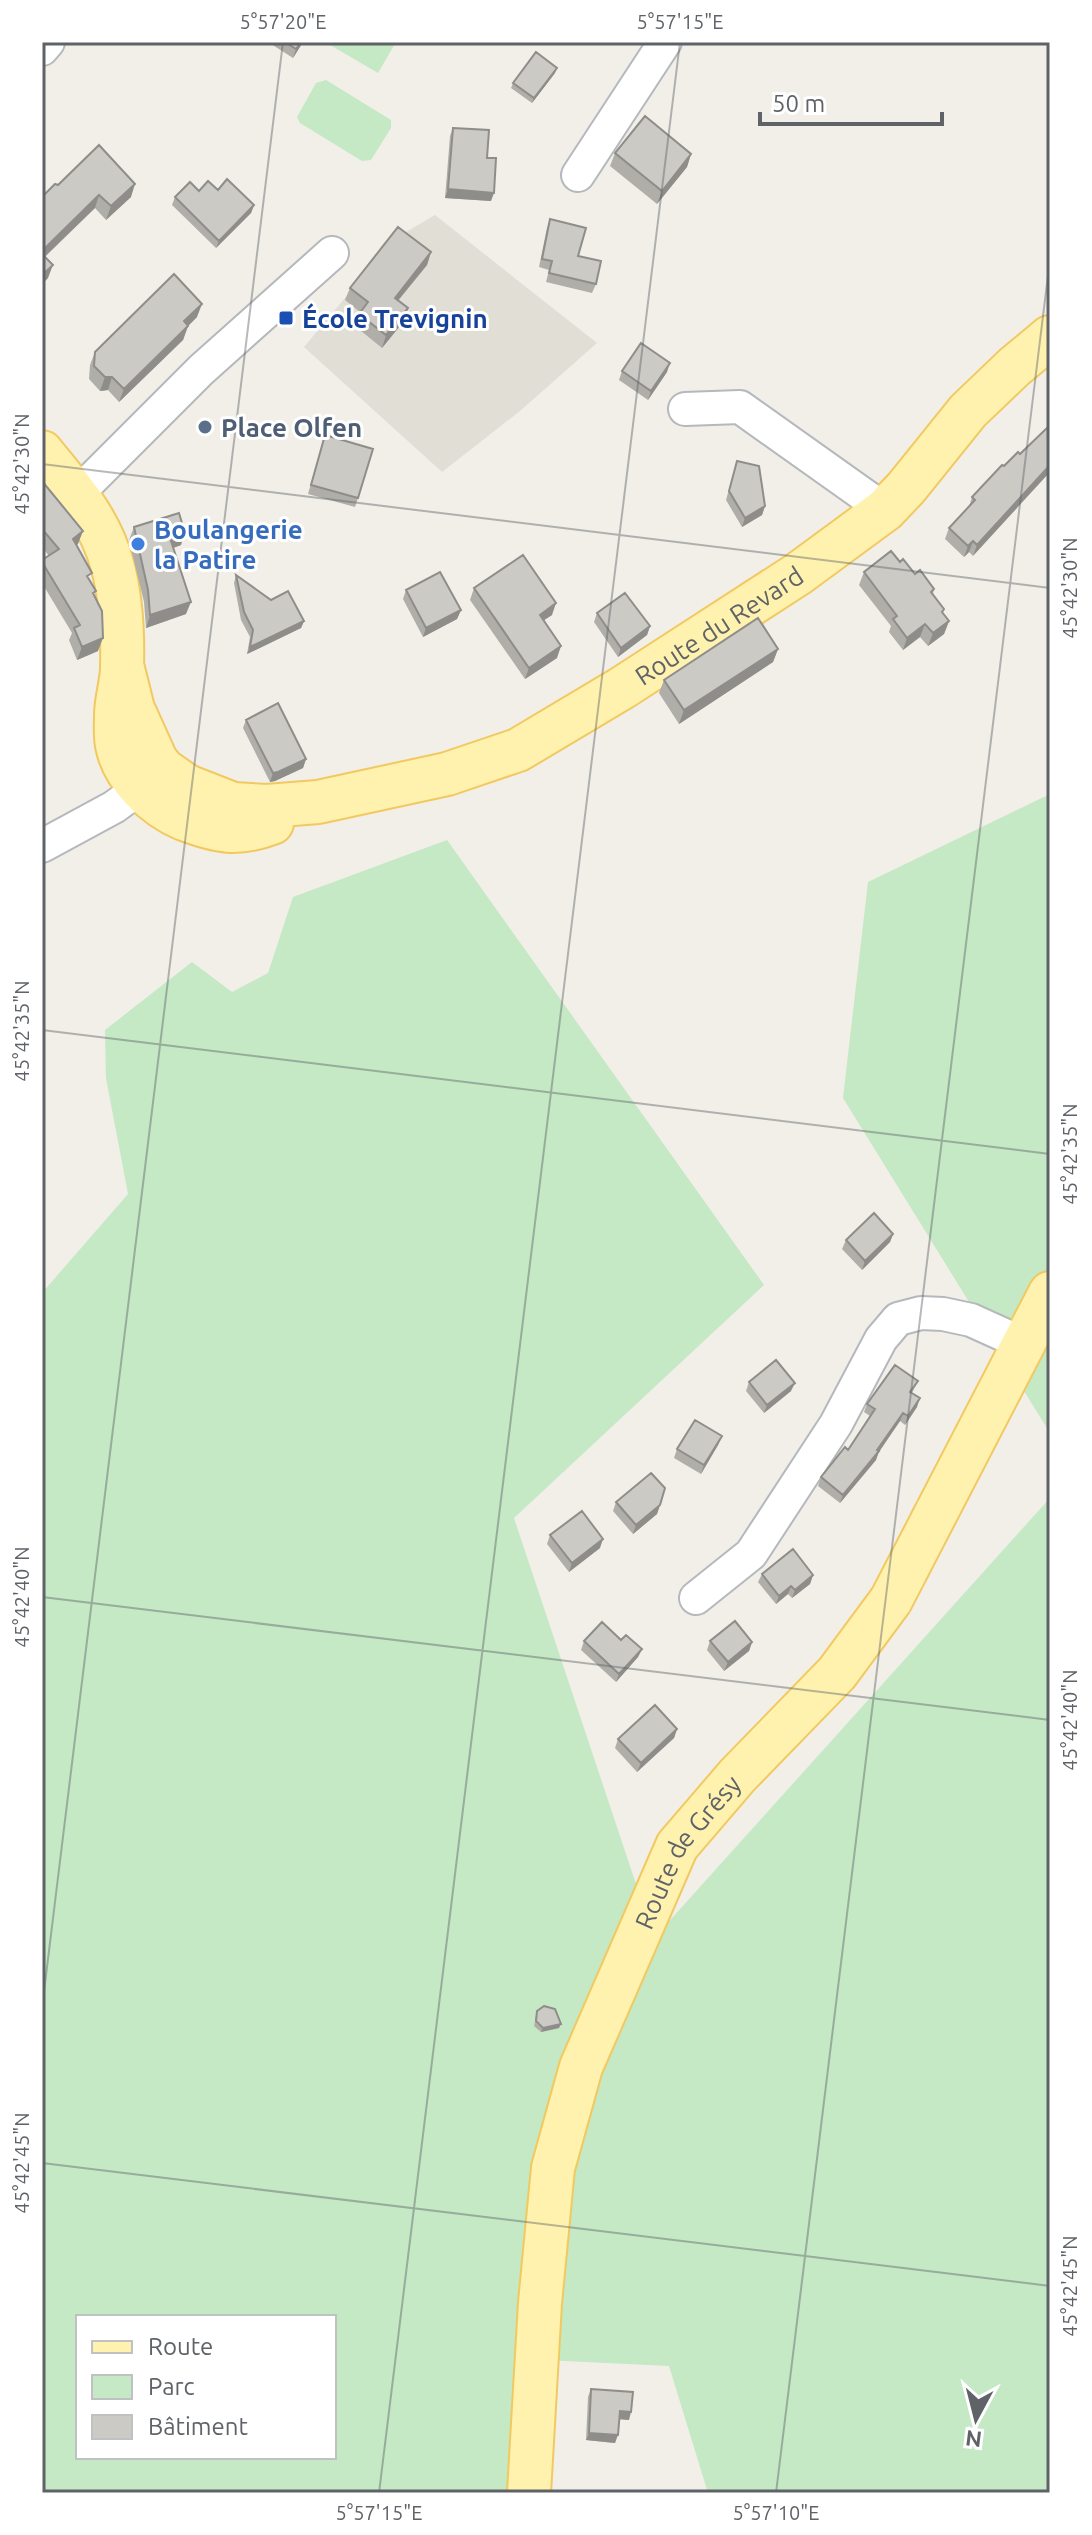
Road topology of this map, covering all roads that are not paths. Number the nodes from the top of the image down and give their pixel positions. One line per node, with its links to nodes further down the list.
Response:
1 (48, 42): 3 (street)
2 (665, 42): 4 (street)
3 (42, 49)
4 (578, 175)
5 (332, 253): 9 (street)
6 (1050, 337): 10 (main road, Route du Revard)
7 (685, 409): 10 (street)
8 (42, 452): 9 (main road, Route du Revard)
9 (78, 493): 11 (main road, Route du Revard)
10 (885, 510): 11 (main road, Route du Revard)
11 (152, 780): 12 (street)
12 (42, 846)
13 (1050, 1293): 14 (main road, Route de Grésy)
14 (1024, 1344): 15 (street); 16 (main road, Route de Grésy)
15 (696, 1598)
16 (529, 2493)

